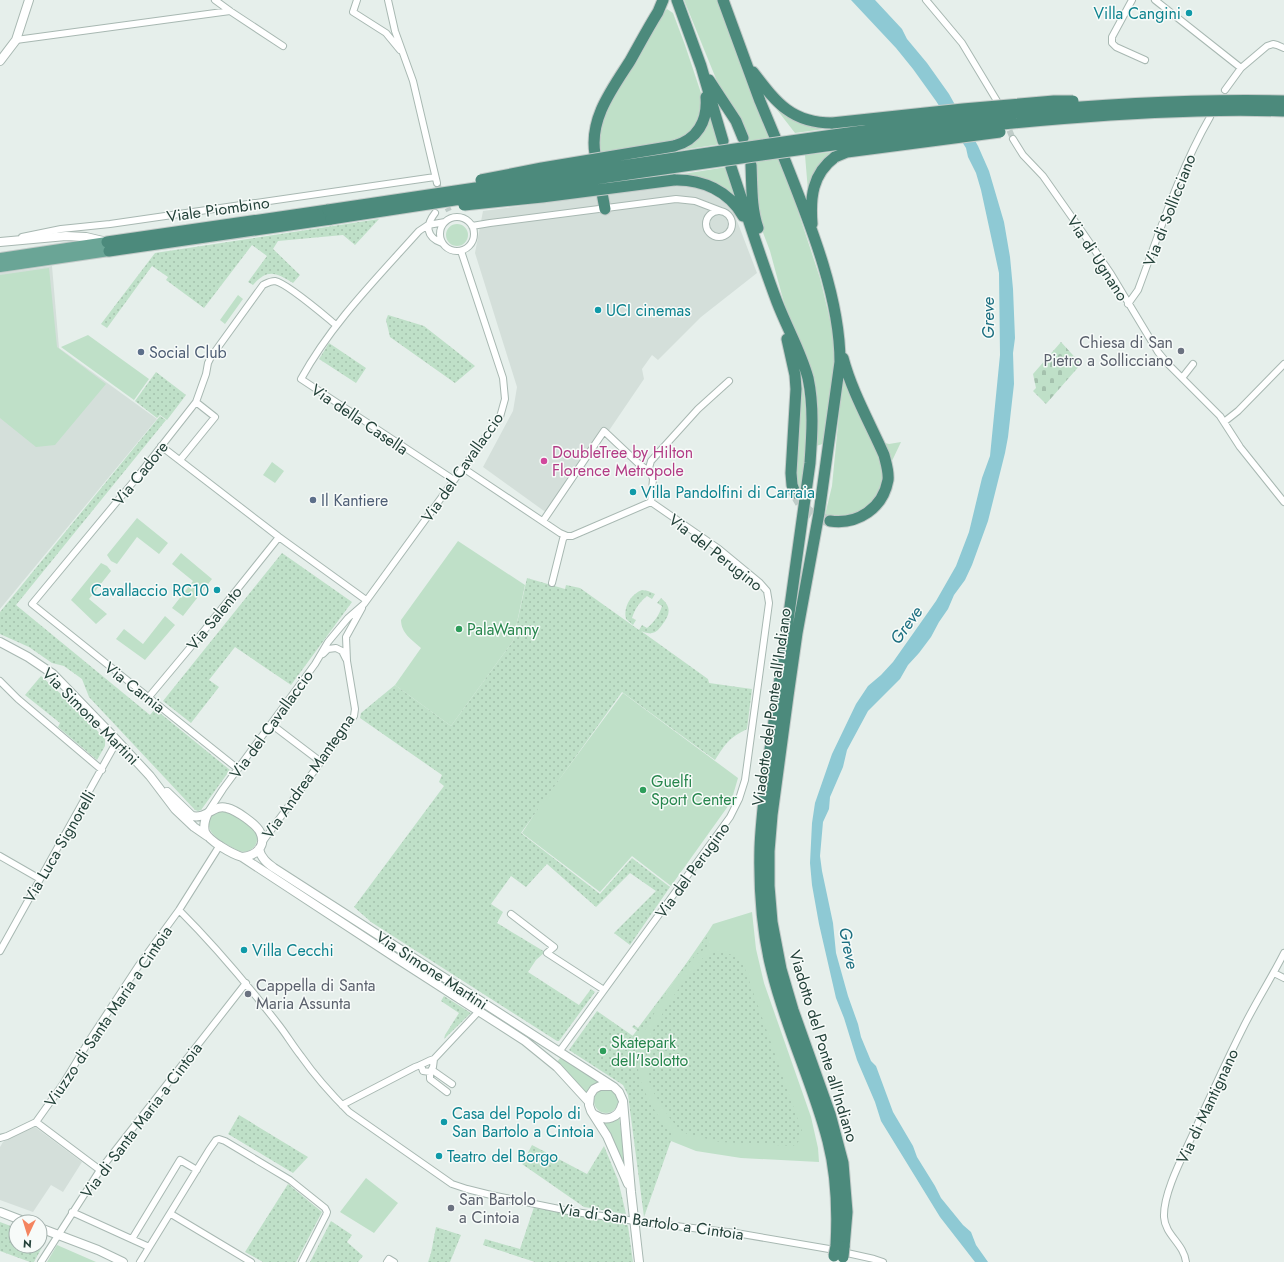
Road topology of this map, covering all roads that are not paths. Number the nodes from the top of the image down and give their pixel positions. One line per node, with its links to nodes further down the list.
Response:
1 (30, 0): 12 (street)
2 (215, 0): 11 (street)
3 (358, 0): 15 (street)
4 (388, 0): 15 (street)
5 (663, 0): 31 (highway)
6 (677, 0): 19 (highway)
7 (723, 0): 18 (highway)
8 (926, 0): 22 (street)
9 (1132, 0): 16 (street)
10 (1155, 0): 20 (street)
11 (230, 10): 12 (street); 13 (street)
12 (16, 40): 17 (street)
13 (282, 46)
14 (1284, 48): 20 (street)
15 (404, 55): 50 (street, Viale Piombino)
16 (1145, 60)
17 (0, 61)
18 (746, 62): 24 (highway, bridge); 27 (highway)
19 (701, 66): 28 (highway); 30 (highway); 36 (highway, bridge)
20 (1241, 68): 21 (street)
21 (1225, 90)
22 (997, 101)
23 (1284, 101): 24 (highway, bridge)
24 (1199, 106): 25 (highway, bridge); 36 (highway, bridge); 39 (highway, bridge); 49 (highway, bridge)
25 (1284, 111)
26 (1210, 117): 58 (street, Via di Sollicciano)
27 (775, 137)
28 (743, 138)
29 (1013, 139): 58 (street, Via di Ugnano)
30 (723, 141)
31 (595, 154)
32 (784, 158): 49 (highway, Viadotto del Ponte all'Indiano)
33 (751, 165): 61 (highway, Viadotto del Ponte all'Indiano)
34 (731, 167): 55 (highway, Viadotto del Ponte all'Indiano)
35 (602, 193): 38 (highway)
36 (415, 197): 43 (highway, bridge)
37 (706, 206): 38 (street); 40 (street); 44 (street)
38 (604, 209): 48 (street)
39 (392, 210): 43 (highway, bridge); 55 (highway, bridge)
40 (721, 211): 44 (street); 44 (street)
41 (450, 212): 45 (street)
42 (435, 213): 47 (street, Via della Casella)
43 (329, 215): 52 (highway)
44 (710, 215)
45 (454, 218): 46 (street); 48 (street)
46 (445, 222): 47 (street); 51 (street)
47 (428, 225): 51 (street); 59 (street, Via della Casella)
48 (472, 226): 53 (street)
49 (813, 236): 60 (highway, Viadotto del Ponte all'Indiano)
50 (0, 242): 52 (street, Viale Piombino)
51 (442, 243): 53 (street)
52 (108, 247): 54 (main road); 56 (main road)
53 (461, 251): 70 (street, Via del Cavallaccio)
54 (0, 258)
55 (762, 259): 57 (highway, Viadotto del Ponte all'Indiano)
56 (0, 267)
57 (778, 304): 61 (highway, Viadotto del Ponte all'Indiano); 73 (highway)
58 (1128, 304): 64 (street, Via di Ugnano)
59 (336, 325): 66 (street); 72 (street, Via della Casella)
60 (840, 343): 77 (highway); 133 (highway, Viadotto del Ponte all'Indiano)
61 (799, 353): 133 (highway, Viadotto del Ponte all'Indiano)
62 (1193, 364): 64 (street)
63 (1284, 364): 67 (street)
64 (1182, 378): 67 (street, Via di Ugnano)
65 (729, 381): 71 (street)
66 (196, 402): 68 (street, Via Cadore); 69 (street, Via Cadore)
67 (1224, 422): 75 (street, Via di Ugnano)
68 (161, 446): 69 (street); 82 (street, Via Cadore)
69 (180, 460): 78 (street)
70 (463, 468): 72 (street, Via del Cavallaccio); 76 (street)
71 (651, 473): 74 (street); 76 (street)
72 (454, 480): 81 (street, Via del Cavallaccio)
73 (795, 493)
74 (651, 502): 79 (street); 108 (street, Via del Perugino)
75 (1284, 502)
76 (543, 521): 79 (street)
77 (830, 521)
78 (279, 536): 81 (street); 87 (street, Via Salento)
79 (565, 536): 80 (street)
80 (552, 583)
81 (365, 602): 84 (street, Via Andrea Mantegna); 85 (street, Via del Cavallaccio)
82 (32, 604): 87 (street, Via Carnia)
83 (0, 642): 89 (street, Via Simone Martini)
84 (347, 660): 85 (street); 90 (street, Via Andrea Mantegna)
85 (314, 664): 88 (street, Via del Cavallaccio)
86 (0, 681): 92 (street)
87 (148, 698): 91 (street, Via Carnia)
88 (271, 724): 90 (street); 91 (street, Via del Cavallaccio)
89 (117, 741): 92 (street, Via Luca Signorelli); 93 (street, Via Simone Martini)
90 (321, 762): 97 (street, Via Andrea Mantegna)
91 (238, 769): 94 (street, Via del Cavallaccio)
92 (102, 770): 100 (street, Via Luca Signorelli)
93 (157, 784): 94 (street, Via Simone Martini); 95 (street, Via Simone Martini)
94 (208, 813): 95 (street); 97 (street, Via Simone Martini)
95 (207, 836): 96 (street, Via Simone Martini)
96 (220, 845): 99 (street, Via Simone Martini); 101 (street)
97 (260, 846): 99 (street); 110 (street, Via Simone Martini)
98 (0, 856): 100 (street)
99 (242, 857): 109 (street, Via Simone Martini)
100 (40, 879): 103 (street, Via Luca Signorelli)
101 (179, 910): 107 (street, Via di San Bartolo a Cintoia); 121 (street, Viuzzo di Santa Maria a Cintoia)
102 (511, 914): 108 (street)
103 (0, 951)
104 (1284, 953): 105 (street, Via di Mantignano)
105 (1274, 973): 106 (street); 143 (street, Via di Mantignano)
106 (1284, 978)
107 (246, 982): 118 (street, Via di San Bartolo a Cintoia); 123 (street, Via di Santa Maria a Cintoia)
108 (604, 990): 110 (street, Via del Perugino)
109 (479, 1011): 111 (street); 117 (street, Via Simone Martini)
110 (559, 1052): 115 (street, Via Simone Martini)
111 (434, 1059): 112 (street); 113 (street)
112 (421, 1065): 113 (street); 118 (street)
113 (431, 1071): 114 (street); 116 (street)
114 (452, 1084)
115 (611, 1086): 117 (street); 119 (street, Via Simone Martini)
116 (447, 1092)
117 (589, 1102): 120 (street, Via Simone Martini)
118 (342, 1105): 128 (street, Via di San Bartolo a Cintoia)
119 (622, 1105): 120 (street); 125 (street, Via Simone Martini)
120 (595, 1116): 125 (street, Via Simone Martini)
121 (36, 1122): 122 (street); 123 (street)
122 (0, 1138)
123 (100, 1170): 126 (street, Via di Santa Maria a Cintoia)
124 (197, 1170): 127 (street); 131 (street); 138 (street)
125 (631, 1192): 128 (street, Via Simone Martini)
126 (72, 1212): 130 (street, Via di Santa Maria a Cintoia); 131 (street)
127 (171, 1214): 132 (street); 137 (street)
128 (635, 1221): 133 (street, Via di San Bartolo a Cintoia); 141 (street, Via Simone Martini)
129 (48, 1231): 130 (street)
130 (57, 1234): 134 (street, Via di Santa Maria a Cintoia); 135 (street)
131 (132, 1239): 132 (street)
132 (149, 1247): 136 (street)
133 (837, 1254): 142 (street, Via di San Bartolo a Cintoia)
134 (41, 1262)
135 (123, 1262)
136 (140, 1262)
137 (251, 1262)
138 (302, 1262)
139 (387, 1262): 140 (street)
140 (394, 1262)
141 (639, 1262)
142 (883, 1262)
143 (1186, 1262)

